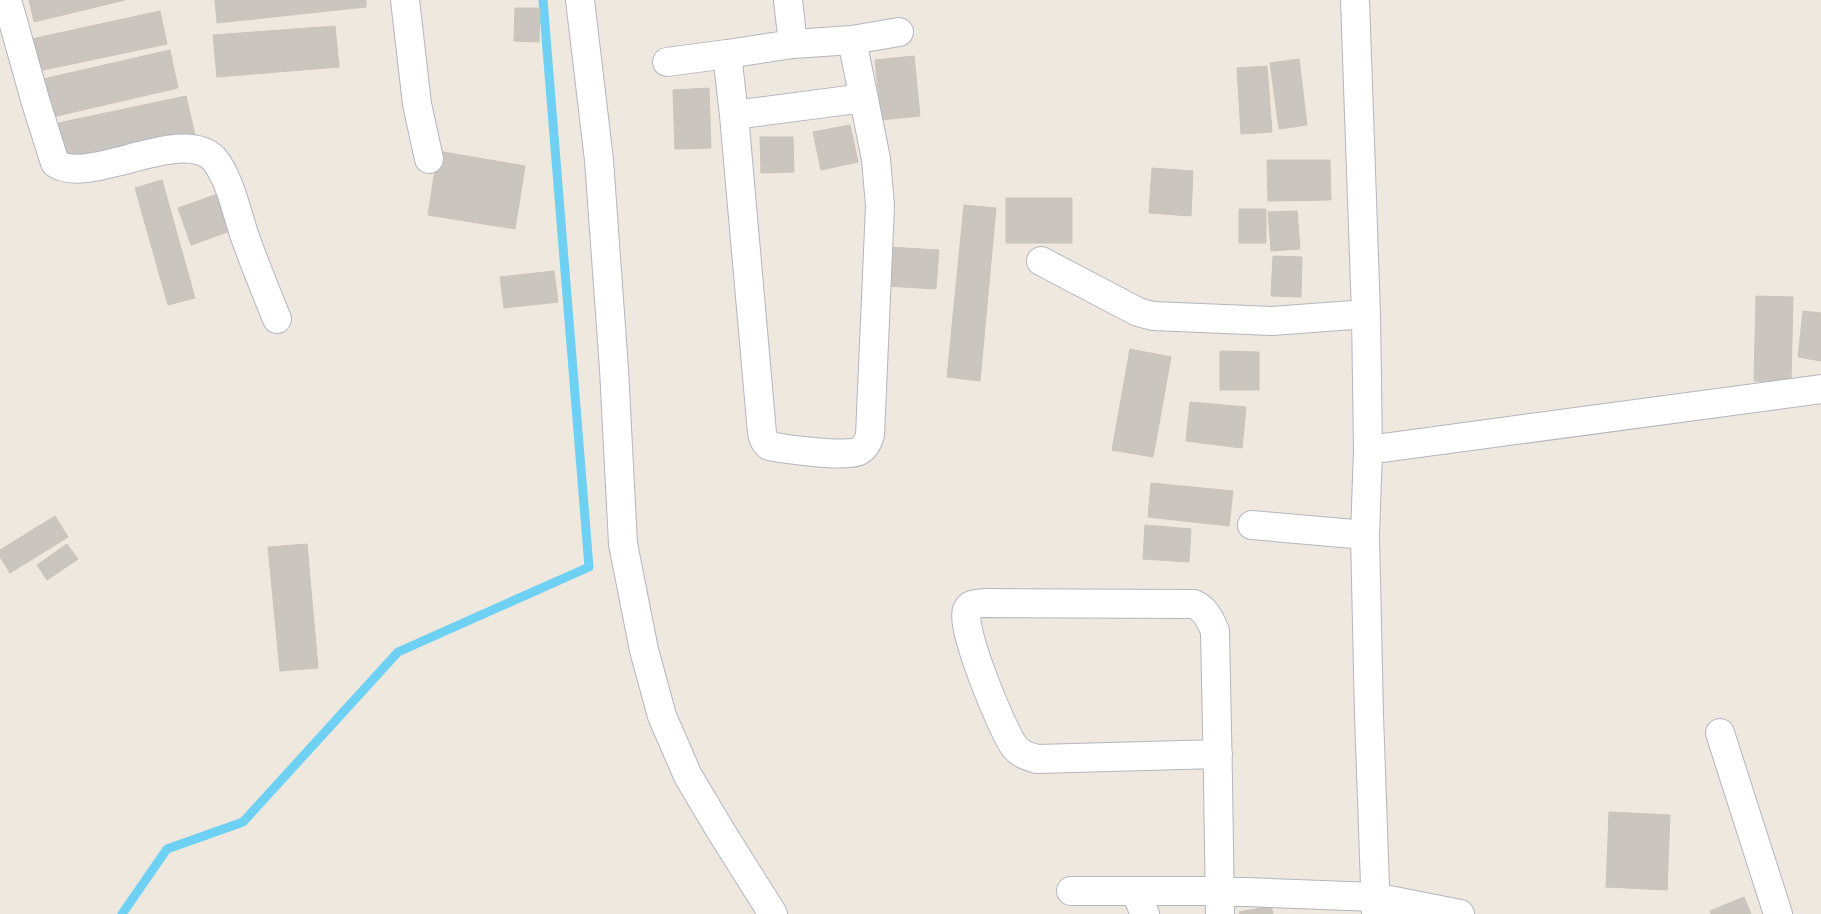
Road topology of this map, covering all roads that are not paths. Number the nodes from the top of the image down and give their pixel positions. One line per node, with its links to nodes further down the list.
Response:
1 (7, 0): 16 (street)
2 (405, 0): 13 (street)
3 (580, 0): 27 (street)
4 (788, 0): 8 (street)
5 (1355, 0): 15 (street)
6 (899, 32): 7 (street)
7 (852, 40): 8 (street); 11 (street)
8 (793, 44): 9 (street)
9 (727, 54): 10 (street); 12 (street)
10 (667, 62)
11 (864, 98): 12 (street); 12 (street)
12 (734, 115)
13 (429, 159)
14 (1041, 261): 15 (street)
15 (1366, 314): 18 (street)
16 (277, 319)
17 (1821, 389): 18 (street)
18 (1368, 450): 20 (street)
19 (1252, 525): 20 (street)
20 (1365, 535): 26 (street)
21 (1720, 734): 29 (street)
22 (1218, 754): 22 (street); 25 (street)
23 (1071, 891): 24 (street)
24 (1140, 902): 25 (street)
25 (1220, 903): 26 (street)
26 (1375, 906): 28 (street)
27 (773, 914)
28 (1460, 914)
29 (1778, 914)

